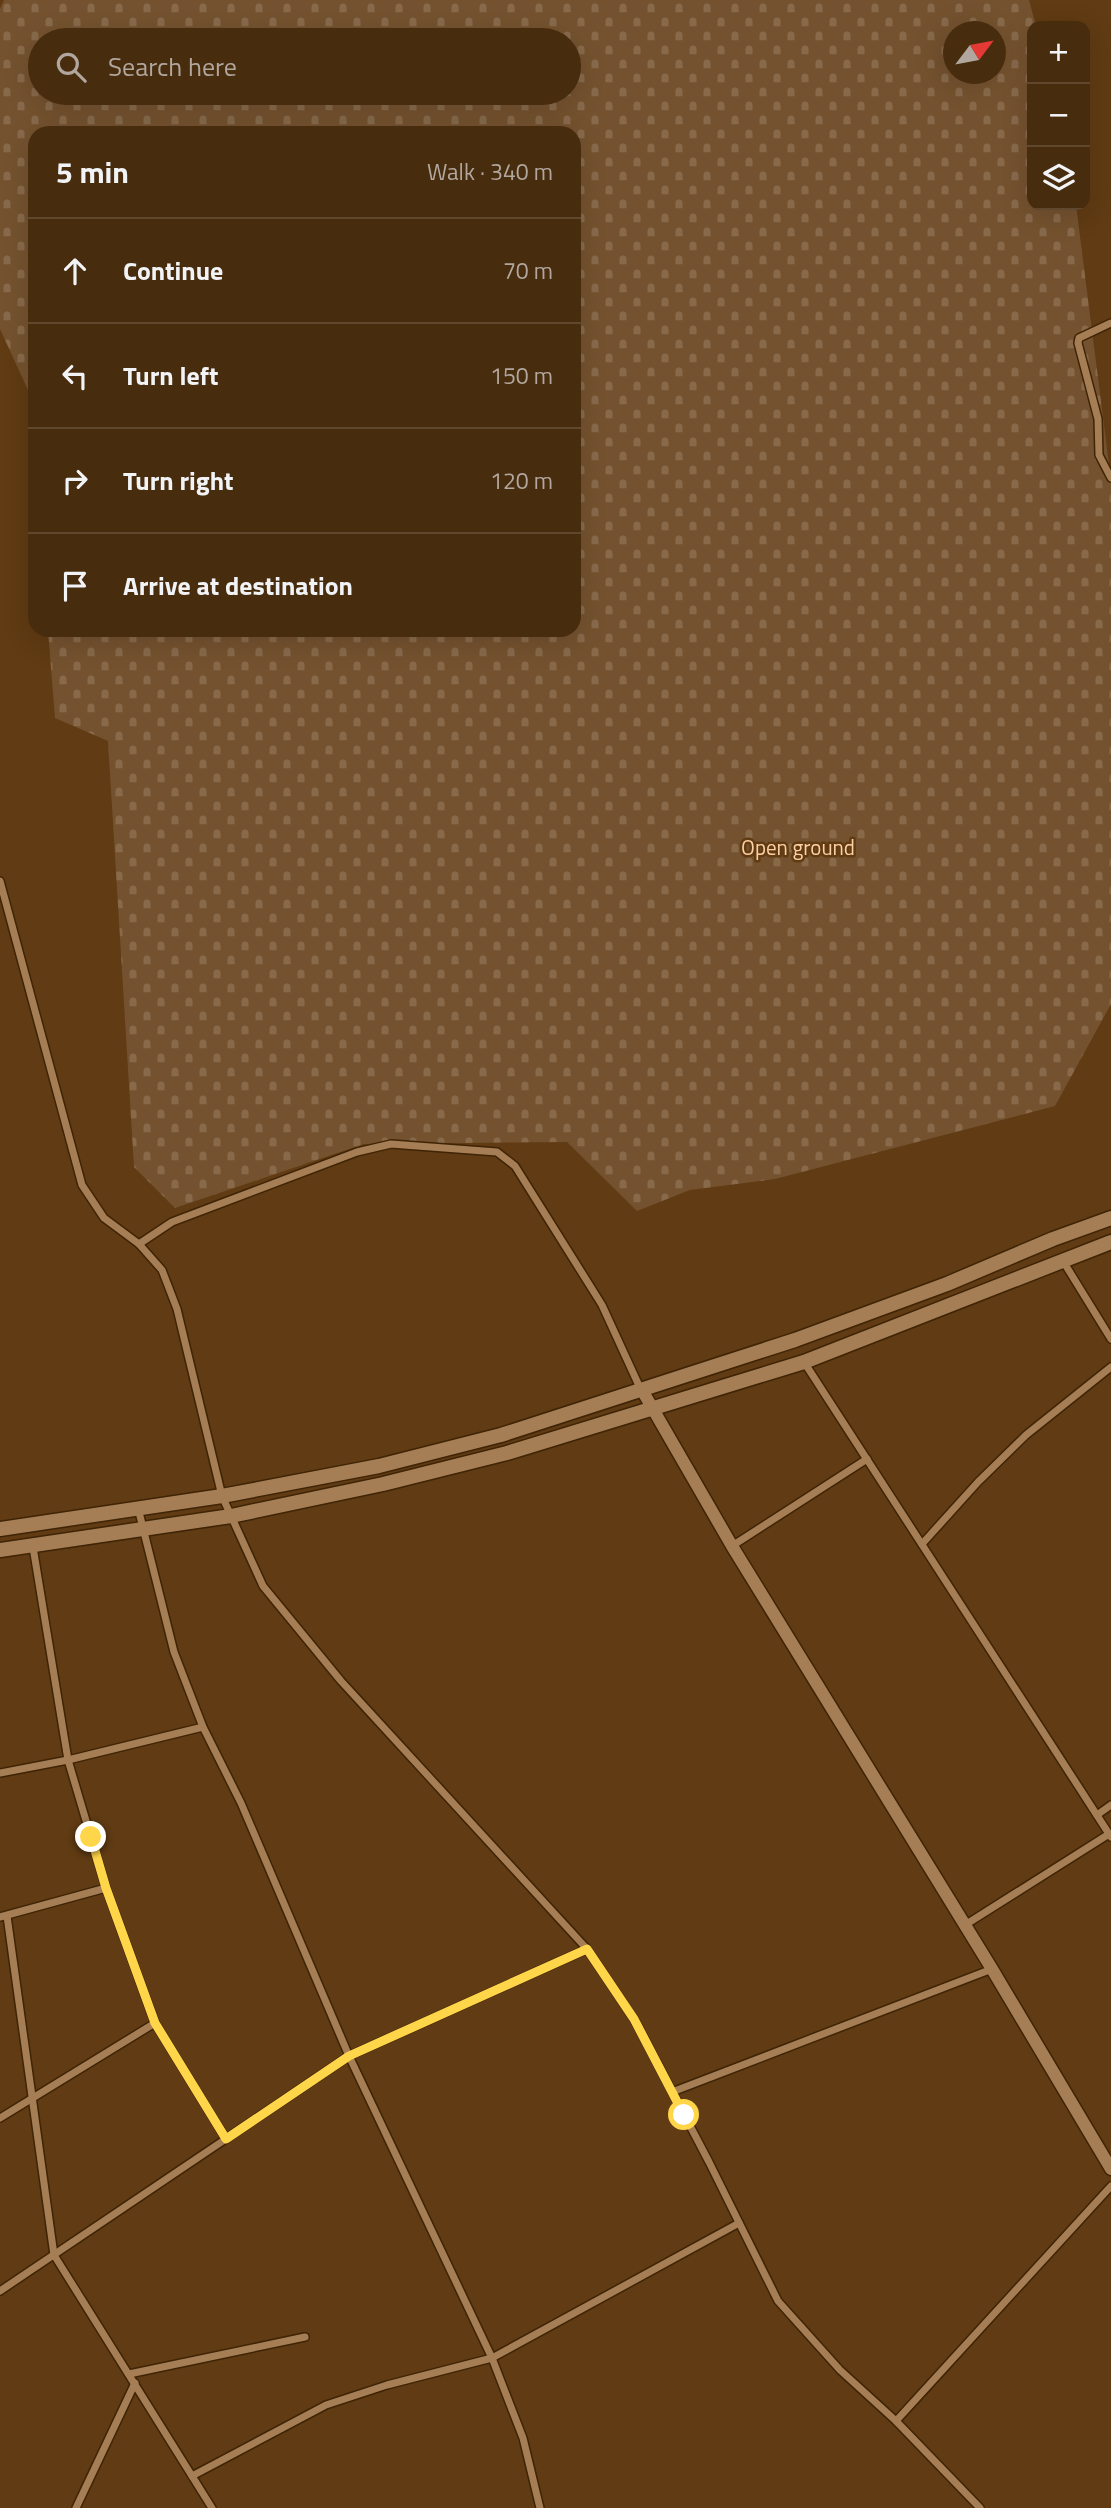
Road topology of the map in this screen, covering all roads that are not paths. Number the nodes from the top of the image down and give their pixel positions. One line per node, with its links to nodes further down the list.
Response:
1 (1111, 323): 2 (street)
2 (1111, 478)
3 (0, 881): 6 (street)
4 (1111, 1218): 11 (main road)
5 (1111, 1242): 7 (main road)
6 (139, 1244): 11 (street); 14 (street)
7 (1062, 1261): 8 (street); 9 (main road)
8 (1111, 1339)
9 (804, 1362): 12 (main road); 13 (street)
10 (1111, 1367): 19 (street)
11 (642, 1390): 12 (street); 14 (main road)
12 (652, 1411): 16 (main road); 20 (street)
13 (867, 1459): 19 (street); 20 (street)
14 (222, 1496): 15 (main road); 16 (street)
15 (138, 1508): 17 (main road); 18 (street)
16 (231, 1516): 18 (main road); 32 (street)
17 (0, 1529)
18 (143, 1530): 21 (main road); 23 (street)
19 (922, 1544): 27 (street)
20 (732, 1546): 31 (street)
21 (33, 1547): 22 (main road); 24 (street)
22 (0, 1550)
23 (203, 1727): 24 (street); 35 (street)
24 (68, 1760): 25 (street); 29 (street)
25 (0, 1773)
26 (1111, 1805): 27 (street)
27 (1097, 1815): 28 (street)
28 (1110, 1835): 31 (street)
29 (106, 1888): 30 (street); 34 (street)
30 (3, 1916): 37 (street)
31 (964, 1926): 33 (street)
32 (587, 1949): 35 (street); 36 (street)
33 (992, 1969): 36 (street); 40 (street)
34 (155, 2023): 37 (street); 39 (street)
35 (349, 2056): 39 (street); 46 (street)
36 (672, 2092): 42 (street)
37 (32, 2098): 38 (street); 43 (street)
38 (0, 2118)
39 (226, 2139): 43 (street)
40 (1111, 2169)
41 (1111, 2186): 49 (street)
42 (739, 2223): 46 (street); 49 (street)
43 (54, 2255): 44 (street); 47 (street)
44 (0, 2291)
45 (305, 2337): 47 (street)
46 (492, 2358): 50 (street); 53 (street)
47 (129, 2374): 48 (street)
48 (135, 2383): 50 (street); 51 (street)
49 (896, 2421): 54 (street)
50 (192, 2476): 52 (street)
51 (76, 2508)
52 (212, 2508)
53 (540, 2508)
54 (980, 2508)

